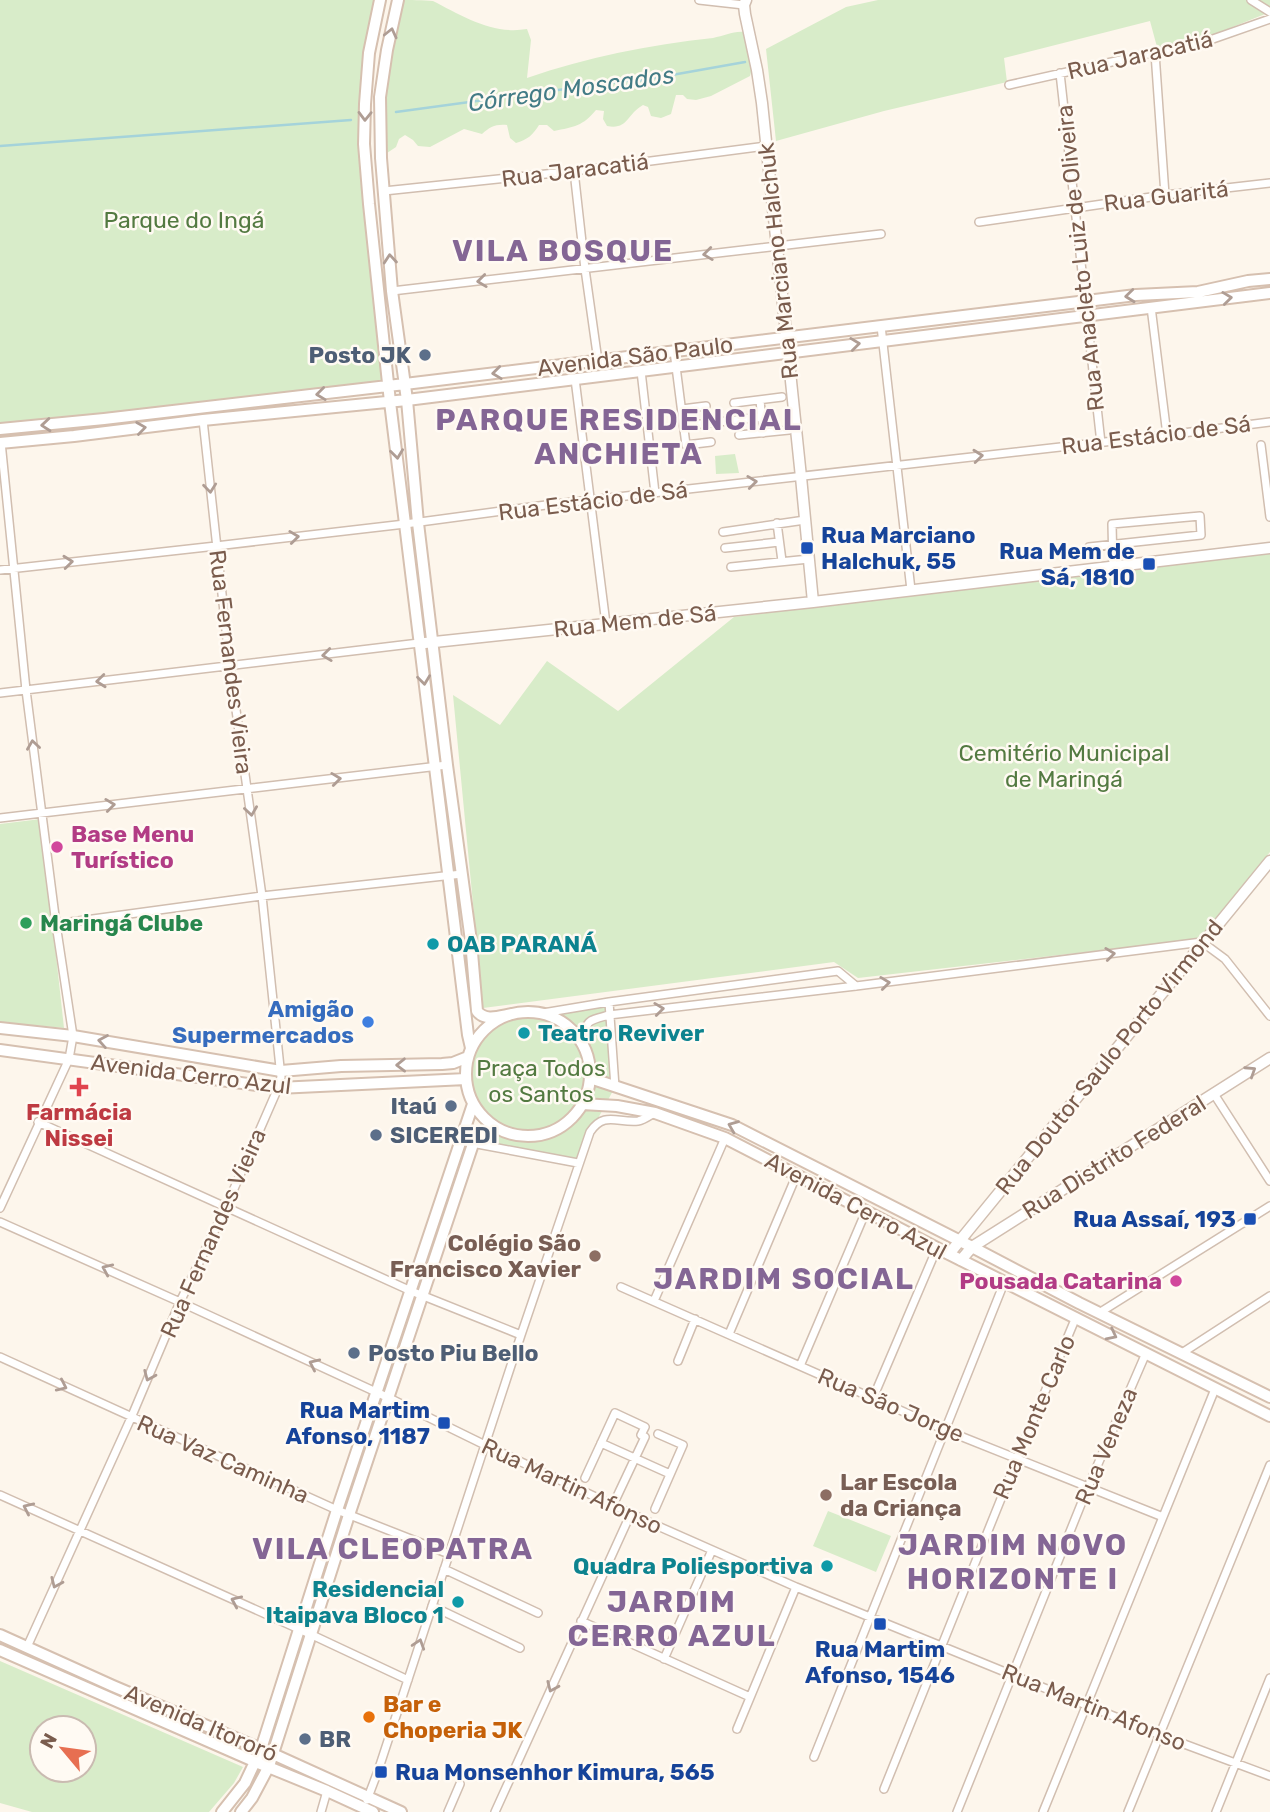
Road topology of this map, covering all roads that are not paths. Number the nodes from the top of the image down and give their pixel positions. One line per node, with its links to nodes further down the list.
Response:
1 (380, 0): 37 (main road, one-way to 37)
2 (398, 0): 14 (main road, one-way to 2)
3 (699, 0): 5 (street)
4 (1251, 0): 6 (street)
5 (745, 2): 11 (street, Rua Marciano Halchuk)
6 (1270, 12)
7 (1270, 19): 8 (street, Rua Jaracatiá)
8 (1155, 53): 9 (street, Rua Jaracatiá); 15 (street)
9 (1060, 73): 10 (street, Rua Jaracatiá); 16 (street, Rua Anacleto Luiz de Oliveira)
10 (1009, 85)
11 (766, 146): 12 (street, Rua Jaracatiá); 19 (street, Rua Marciano Halchuk)
12 (574, 171): 14 (street, Rua Jaracatiá); 20 (street)
13 (1270, 183): 15 (street, Rua Guaritá)
14 (384, 191): 22 (main road, one-way to 14)
15 (1165, 195): 16 (street, Rua Guaritá)
16 (1075, 208): 17 (street, Rua Guaritá); 24 (street, Rua Anacleto Luiz de Oliveira)
17 (979, 222)
18 (881, 234): 19 (street)
19 (776, 246): 20 (street, one-way to 20); 28 (street, Rua Marciano Halchuk)
20 (585, 269): 22 (street, one-way to 22); 32 (street)
21 (1270, 279): 24 (main road, Avenida São Paulo, one-way to 24)
22 (392, 291): 36 (main road)
23 (1270, 293): 25 (main road, Avenida São Paulo, one-way to 23)
24 (1085, 301): 26 (street, Rua Anacleto Luiz de Oliveira); 27 (main road, Avenida São Paulo)
25 (1152, 307): 26 (main road, Avenida São Paulo); 56 (street)
26 (1087, 315): 29 (main road, Avenida São Paulo); 60 (street, Rua Anacleto Luiz de Oliveira)
27 (881, 326): 28 (main road, Avenida São Paulo); 29 (street)
28 (786, 337): 30 (main road, Avenida São Paulo); 31 (street, Rua Marciano Halchuk)
29 (883, 341): 31 (main road, Avenida São Paulo, one-way to 29); 62 (street)
30 (674, 351): 32 (main road, Avenida São Paulo); 33 (street)
31 (788, 353): 33 (main road, Avenida São Paulo); 63 (street, Rua Marciano Halchuk)
32 (598, 361): 36 (main road, Avenida São Paulo, one-way to 36)
33 (676, 366): 34 (main road, Avenida São Paulo); 44 (street)
34 (641, 371): 35 (main road, Avenida São Paulo); 64 (street)
35 (575, 379): 39 (main road, Avenida São Paulo); 65 (street)
36 (405, 384): 37 (main road, Avenida São Paulo); 39 (main road)
37 (389, 386): 41 (main road); 45 (main road, Avenida São Paulo, one-way to 45)
38 (782, 397): 40 (street)
39 (407, 400): 41 (main road, Avenida São Paulo); 68 (main road)
40 (760, 400): 42 (street); 46 (street)
41 (390, 402): 48 (main road, Avenida São Paulo); 70 (main road, one-way to 70)
42 (734, 403)
43 (706, 407): 44 (street)
44 (682, 409): 50 (street)
45 (138, 415): 47 (main road, Avenida São Paulo); 53 (main road)
46 (761, 417): 50 (street); 54 (street)
47 (104, 419): 51 (main road, Avenida São Paulo, one-way to 51); 57 (main road)
48 (203, 420): 53 (main road, Avenida São Paulo, one-way to 48); 74 (street, Rua Fernandes Vieira, one-way to 74)
49 (1270, 422): 56 (street, Rua Estácio de Sá)
50 (684, 426): 59 (street)
51 (0, 429)
52 (789, 430): 54 (street)
53 (111, 432): 57 (main road, Avenida São Paulo)
54 (763, 433): 55 (street)
55 (739, 435)
56 (1167, 435): 60 (street, Rua Estácio de Sá)
57 (74, 436): 58 (main road, Avenida São Paulo)
58 (1, 442): 82 (street)
59 (711, 442)
60 (1101, 443): 62 (street, Rua Estácio de Sá, one-way to 60)
61 (1261, 445): 66 (street)
62 (896, 466): 63 (street, Rua Estácio de Sá); 84 (street)
63 (801, 477): 64 (street, Rua Estácio de Sá, one-way to 63); 67 (street, Rua Marciano Halchuk)
64 (655, 493): 65 (street, Rua Estácio de Sá)
65 (590, 502): 68 (street, Rua Estácio de Sá); 86 (street)
66 (1270, 516)
67 (805, 520): 69 (street); 78 (street, Rua Marciano Halchuk)
68 (418, 523): 70 (street, Rua Estácio de Sá); 87 (main road)
69 (777, 523): 71 (street); 72 (street)
70 (405, 524): 74 (street, Rua Estácio de Sá, one-way to 70); 88 (main road)
71 (723, 531)
72 (779, 542): 76 (street); 79 (street)
73 (1112, 545): 73 (street); 75 (street); 80 (street)
74 (216, 546): 82 (street, Rua Estácio de Sá, one-way to 74); 89 (street, Rua Fernandes Vieira)
75 (1089, 547)
76 (725, 548)
77 (1270, 548): 80 (street, Rua Mem de Sá)
78 (808, 559): 79 (street); 85 (street, Rua Marciano Halchuk)
79 (782, 561): 81 (street)
80 (1113, 566): 84 (street, Rua Mem de Sá)
81 (731, 567)
82 (15, 568): 83 (street, Rua Estácio de Sá); 90 (street)
83 (0, 570)
84 (911, 590): 85 (street, Rua Mem de Sá)
85 (813, 602): 86 (street, Rua Mem de Sá)
86 (606, 624): 87 (street, Rua Mem de Sá)
87 (433, 642): 88 (street, Rua Mem de Sá); 92 (main road)
88 (419, 643): 89 (street, Rua Mem de Sá, one-way to 89); 93 (main road, one-way to 93)
89 (230, 667): 90 (street, Rua Mem de Sá, one-way to 90); 94 (street, Rua Fernandes Vieira)
90 (26, 690): 91 (street, Rua Mem de Sá); 95 (street, one-way to 90)
91 (0, 693)
92 (447, 765): 93 (street); 98 (main road)
93 (435, 767): 94 (street, one-way to 93); 99 (main road)
94 (248, 789): 95 (street, one-way to 94); 100 (street, Rua Fernandes Vieira, one-way to 100)
95 (43, 813): 96 (street); 101 (street)
96 (0, 818)
97 (1270, 861): 102 (street, Rua Doutor Saulo Porto Virmond)
98 (463, 874): 99 (street); 106 (main road)
99 (449, 875): 100 (street); 113 (main road)
100 (262, 897): 101 (street); 116 (street, Rua Fernandes Vieira)
101 (56, 923): 110 (street)
102 (1202, 942): 103 (street, one-way to 102); 108 (street); 140 (street, Rua Doutor Saulo Porto Virmond)
103 (856, 986): 104 (street); 107 (street, one-way to 103)
104 (609, 1002): 105 (street); 107 (street)
105 (543, 1013): 106 (main road); 111 (main road)
106 (512, 1014): 113 (main road)
107 (609, 1015): 111 (street); 119 (street)
108 (1270, 1016)
109 (0, 1028): 110 (main road, Avenida Cerro Azul)
110 (73, 1036): 115 (street); 116 (main road, Avenida Cerro Azul, one-way to 110)
111 (581, 1041): 117 (main road)
112 (0, 1050): 115 (main road, Avenida Cerro Azul)
113 (470, 1053): 116 (main road, Avenida Cerro Azul, one-way to 116); 118 (main road)
114 (1270, 1058): 121 (street, Rua Distrito Federal, one-way to 114)
115 (69, 1059): 120 (main road, Avenida Cerro Azul); 126 (street)
116 (281, 1071): 120 (street, Rua Fernandes Vieira)
117 (590, 1078): 119 (main road, Avenida Cerro Azul); 123 (main road)
118 (466, 1079): 120 (main road, Avenida Cerro Azul); 122 (main road)
119 (615, 1087): 125 (main road, Avenida Cerro Azul)
120 (278, 1088): 136 (street, Rua Fernandes Vieira)
121 (1214, 1094): 134 (street); 141 (street, Rua Distrito Federal)
122 (473, 1104): 128 (main road); 130 (main road)
123 (582, 1104): 124 (main road, Avenida Cerro Azul); 128 (main road)
124 (655, 1113): 127 (main road, Avenida Cerro Azul); 132 (street)
125 (698, 1114): 127 (main road); 140 (main road, Avenida Cerro Azul, one-way to 125)
126 (38, 1122): 136 (street); 137 (street)
127 (694, 1126): 129 (main road, Avenida Cerro Azul)
128 (495, 1127): 131 (main road)
129 (725, 1138): 133 (main road, Avenida Cerro Azul); 150 (street)
130 (461, 1140): 131 (street); 147 (main road)
131 (473, 1144): 132 (street); 148 (main road)
132 (578, 1163): 158 (street)
133 (796, 1174): 138 (main road, Avenida Cerro Azul); 157 (street)
134 (1270, 1181)
135 (1270, 1206): 154 (street)
136 (226, 1207): 147 (street); 151 (street, Rua Fernandes Vieira)
137 (0, 1208)
138 (866, 1211): 142 (main road, Avenida Cerro Azul); 163 (street)
139 (0, 1222): 151 (street, Rua Martin Afonso, one-way to 139)
140 (960, 1241): 141 (main road, Avenida Cerro Azul); 143 (street, Rua Doutor Saulo Porto Virmond)
141 (972, 1247): 144 (street, Rua Distrito Federal); 153 (main road, Avenida Cerro Azul)
142 (937, 1248): 143 (main road, Avenida Cerro Azul); 169 (street)
143 (949, 1254): 144 (main road, Avenida Cerro Azul)
144 (961, 1261): 145 (main road, Avenida Cerro Azul)
145 (1004, 1283): 152 (main road, Avenida Cerro Azul); 174 (street)
146 (621, 1287): 150 (street, Rua São Jorge)
147 (411, 1291): 148 (street); 166 (main road)
148 (423, 1296): 158 (street); 168 (main road)
149 (1270, 1296): 160 (street)
150 (654, 1301): 156 (street, Rua São Jorge)
151 (180, 1302): 166 (street, Rua Martin Afonso, one-way to 151); 173 (street, Rua Fernandes Vieira, one-way to 173)
152 (1044, 1302): 153 (main road); 155 (main road, Avenida Cerro Azul)
153 (1079, 1303): 154 (main road, Avenida Cerro Azul)
154 (1099, 1313): 160 (main road, Avenida Cerro Azul)
155 (1076, 1317): 159 (main road, Avenida Cerro Azul, one-way to 159); 179 (street, Rua Monte Carlo)
156 (695, 1319): 157 (street, Rua São Jorge); 162 (street)
157 (729, 1334): 163 (street, Rua São Jorge)
158 (521, 1335): 177 (street)
159 (1146, 1353): 165 (main road, Avenida Cerro Azul); 183 (street, Rua Veneza)
160 (1182, 1353): 164 (main road, Avenida Cerro Azul)
161 (0, 1357): 173 (street, Rua Vaz Caminha, one-way to 173)
162 (678, 1361)
163 (800, 1366): 169 (street, Rua São Jorge)
164 (1240, 1382): 165 (main road); 167 (main road, Avenida Cerro Azul)
165 (1214, 1389): 171 (main road, Avenida Cerro Azul); 190 (street)
166 (376, 1392): 168 (street, Rua Martin Afonso); 187 (main road)
167 (1270, 1396)
168 (389, 1398): 177 (street, Rua Martin Afonso); 189 (main road)
169 (873, 1398): 174 (street, Rua São Jorge)
170 (1270, 1403): 171 (main road)
171 (1257, 1410): 172 (main road, Avenida Cerro Azul)
172 (1270, 1416)
173 (131, 1418): 187 (street, Rua Vaz Caminha); 191 (street, Rua Fernandes Vieira)
174 (945, 1430): 179 (street, Rua São Jorge); 198 (street)
175 (658, 1434): 181 (street)
176 (601, 1443): 178 (street); 178 (street); 182 (street)
177 (485, 1446): 185 (street, Rua Martin Afonso); 193 (street)
178 (635, 1458): 181 (street); 185 (street)
179 (1017, 1459): 183 (street, Rua São Jorge); 203 (street, Rua Monte Carlo)
180 (1270, 1465): 216 (street)
181 (670, 1474): 186 (street)
182 (585, 1478)
183 (1088, 1487): 190 (street, Rua São Jorge); 208 (street, Rua Veneza)
184 (0, 1495): 191 (street, one-way to 184)
185 (613, 1505): 188 (street, Rua Martin Afonso)
186 (655, 1509)
187 (337, 1510): 189 (street, Rua Vaz Caminha); 200 (main road)
188 (631, 1513): 192 (street, Rua Martin Afonso); 199 (street)
189 (349, 1515): 193 (street, Rua Vaz Caminha); 201 (main road)
190 (1163, 1517): 214 (street)
191 (79, 1532): 200 (street, one-way to 191); 204 (street, Rua Fernandes Vieira, one-way to 204)
192 (712, 1550): 195 (street, Rua Martin Afonso); 207 (street)
193 (449, 1554): 194 (street)
194 (444, 1569): 196 (street); 197 (street)
195 (796, 1587): 198 (street, Rua Martin Afonso); 213 (street)
196 (432, 1606): 205 (street); 210 (street, one-way to 196)
197 (538, 1613)
198 (869, 1617): 203 (street, Rua Martin Afonso); 219 (street)
199 (581, 1621): 207 (street); 234 (street, one-way to 234)
200 (298, 1629): 201 (street); 217 (main road)
201 (310, 1634): 210 (street); 218 (main road)
202 (0, 1635): 204 (main road, Avenida Itororó)
203 (940, 1646): 208 (street, Rua Martin Afonso); 225 (street, Rua Monte Carlo)
204 (27, 1647): 211 (main road, Avenida Itororó)
205 (520, 1648)
206 (0, 1650): 211 (main road, Avenida Itororó)
207 (664, 1659): 213 (street)
208 (1013, 1674): 214 (street, Rua Martin Afonso); 235 (street, Rua Veneza)
209 (1270, 1678): 221 (street)
210 (408, 1680): 227 (street)
211 (97, 1685): 212 (main road, Avenida Itororó)
212 (110, 1691): 217 (main road, Avenida Itororó); 220 (main road, Avenida Itororó)
213 (750, 1697): 215 (street)
214 (1086, 1703): 216 (street, Rua Martin Afonso); 236 (street)
215 (737, 1729)
216 (1160, 1735): 221 (street, Rua Martin Afonso); 237 (street)
217 (261, 1749): 218 (main road, Avenida Itororó); 220 (main road)
218 (273, 1754): 222 (main road); 227 (main road, Avenida Itororó)
219 (814, 1757)
220 (256, 1762): 222 (main road, Avenida Itororó); 229 (main road)
221 (1235, 1763): 223 (street, Rua Martin Afonso); 238 (street)
222 (269, 1766): 226 (main road, Avenida Itororó); 230 (main road)
223 (1270, 1776)
224 (460, 1784): 233 (street)
225 (884, 1789)
226 (327, 1791): 228 (main road, Avenida Itororó); 231 (street)
227 (369, 1796): 228 (street); 232 (main road, Avenida Itororó)
228 (368, 1810)
229 (222, 1812)
230 (241, 1812)
231 (321, 1812)
232 (401, 1812)
233 (448, 1812)
234 (495, 1812)
235 (957, 1812)
236 (1043, 1812)
237 (1128, 1812)
238 (1216, 1812)

